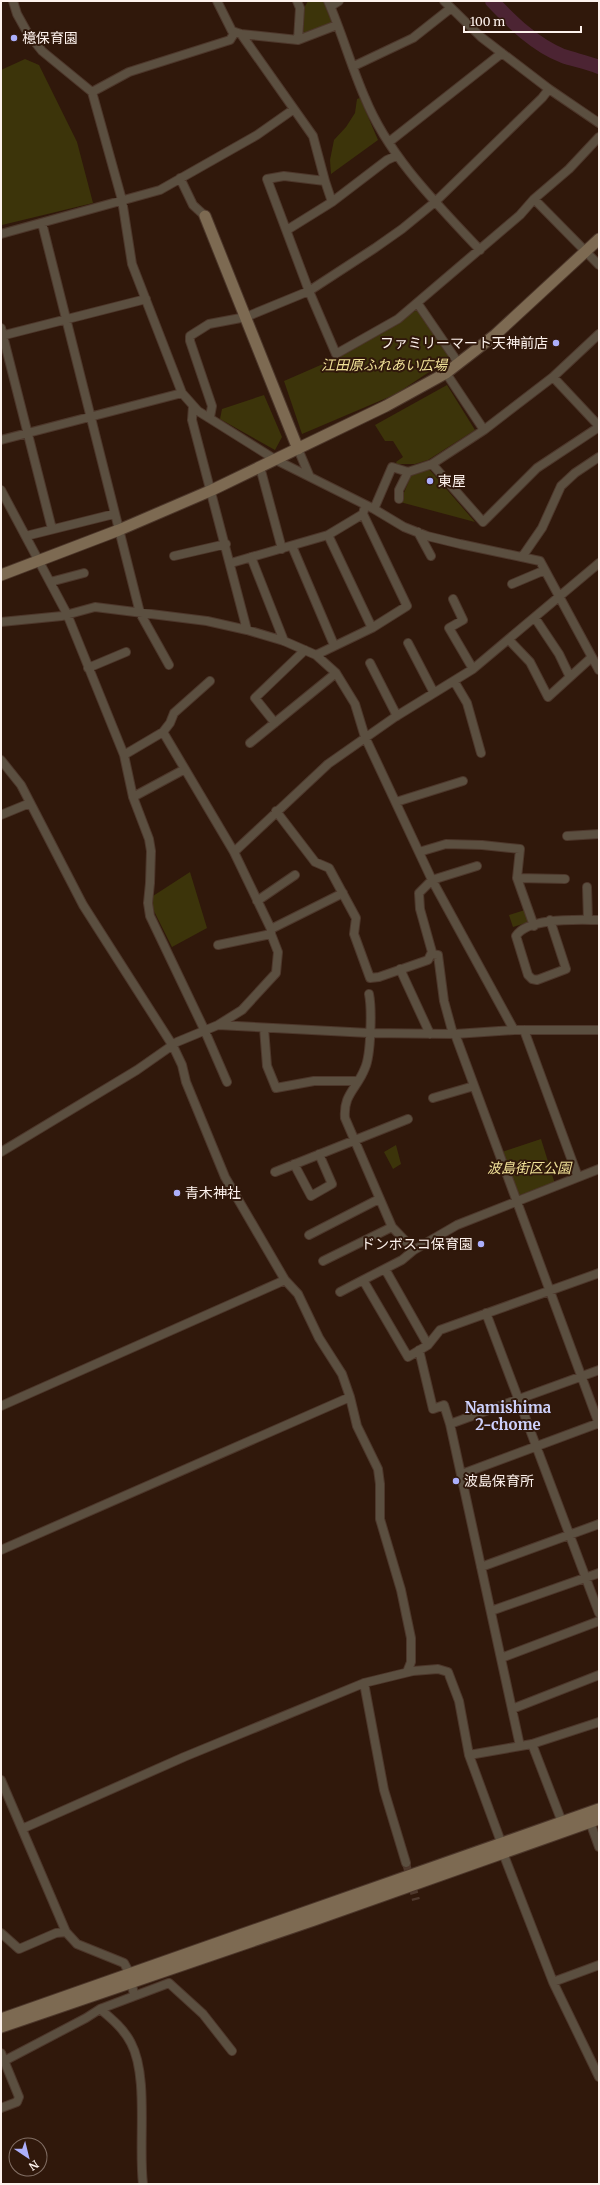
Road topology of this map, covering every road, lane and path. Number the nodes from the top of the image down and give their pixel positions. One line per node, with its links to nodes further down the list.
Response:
1 (13, 1): 14 (street)
2 (217, 1): 9 (street)
3 (297, 1): 10 (street)
4 (339, 1): 6 (street)
5 (444, 1): 7 (street)
6 (330, 4): 8 (street)
7 (451, 8): 11 (street); 12 (street)
8 (337, 25): 10 (street); 12 (street)
9 (238, 33): 10 (street); 14 (street); 15 (street)
10 (298, 40)
11 (502, 53): 13 (street); 18 (street)
12 (354, 66): 18 (street)
13 (549, 89): 16 (street); 25 (street)
14 (92, 92): 23 (street)
15 (294, 109): 20 (street); 21 (street)
16 (599, 123)
17 (599, 137): 22 (street)
18 (389, 142): 19 (street)
19 (396, 156): 24 (street); 25 (street)
20 (180, 178): 23 (street); 26 (street)
21 (325, 181): 24 (street); 28 (street)
22 (534, 199): 31 (street); 32 (street)
23 (122, 200): 27 (street); 35 (street)
24 (332, 202): 28 (street)
25 (435, 202): 31 (street); 34 (street)
26 (205, 216): 37 (street)
27 (42, 223): 29 (street); 38 (street)
28 (287, 230): 34 (street)
29 (1, 234)
30 (599, 239): 32 (street)
31 (480, 250): 36 (street)
32 (586, 252): 33 (street); 41 (street)
33 (599, 266)
34 (309, 291): 36 (street); 37 (street)
35 (146, 299): 38 (street); 44 (street)
36 (418, 304): 41 (street)
37 (246, 317): 47 (street); 52 (street)
38 (66, 321): 39 (street); 46 (street)
39 (2, 333): 50 (street)
40 (599, 334): 43 (street)
41 (459, 364): 42 (street)
42 (446, 373): 49 (street); 52 (street)
43 (553, 376): 48 (street); 49 (street)
44 (182, 393): 45 (street); 46 (street)
45 (193, 406): 47 (street); 60 (street)
46 (91, 417): 50 (street); 64 (street)
47 (210, 417): 54 (street)
48 (599, 426): 55 (street)
49 (484, 430): 55 (street)
50 (28, 433): 51 (street); 66 (street)
51 (1, 440)
52 (298, 449): 54 (street); 58 (street)
53 (599, 457): 77 (street)
54 (276, 460): 56 (street); 58 (street)
55 (432, 464): 57 (street)
56 (260, 467): 60 (street); 73 (street)
57 (408, 472): 61 (street); 63 (street)
58 (309, 475): 62 (street)
59 (1, 490): 70 (street)
60 (212, 490): 67 (street); 71 (street)
61 (399, 498)
62 (365, 505): 63 (street); 65 (street)
63 (374, 509): 68 (street)
64 (114, 514): 66 (street); 67 (street)
65 (363, 514): 69 (street); 92 (street)
66 (52, 529): 70 (street)
67 (119, 530): 78 (street); 88 (street)
68 (418, 532): 75 (street); 77 (street)
69 (328, 535): 72 (street); 92 (street)
70 (26, 536): 78 (street)
71 (226, 544): 74 (street); 79 (street)
72 (292, 546): 73 (street); 97 (street)
73 (282, 549): 76 (street)
74 (174, 556)
75 (430, 556)
76 (251, 557): 79 (street); 95 (street)
77 (522, 557): 81 (street)
78 (39, 559): 83 (street); 84 (street)
79 (231, 562): 93 (street)
80 (599, 563): 86 (street)
81 (545, 570): 85 (street); 86 (street)
82 (84, 573): 84 (street)
83 (1, 575)
84 (50, 582): 89 (street)
85 (512, 584)
86 (559, 596): 90 (street); 101 (street)
87 (453, 599): 105 (street)
88 (140, 613): 89 (street); 93 (street); 103 (street)
89 (68, 614): 91 (street); 104 (street)
90 (535, 618): 94 (street); 108 (street)
91 (1, 622)
92 (372, 628): 97 (street)
93 (247, 630): 95 (street)
94 (509, 640): 105 (street); 108 (street)
95 (284, 641): 98 (street)
96 (408, 643): 111 (street)
97 (334, 645): 100 (street)
98 (305, 650): 100 (street); 113 (street)
99 (126, 652): 104 (street)
100 (316, 655): 107 (street)
101 (592, 657): 106 (street); 108 (street)
102 (370, 663): 112 (street)
103 (169, 665)
104 (88, 668): 118 (street)
105 (473, 669): 110 (street)
106 (599, 670)
107 (336, 673): 113 (street); 115 (street)
108 (570, 677)
109 (210, 681): 114 (street)
110 (454, 681): 111 (street); 117 (street)
111 (434, 693): 112 (street)
112 (397, 716): 115 (street)
113 (275, 723): 116 (street)
114 (162, 732): 118 (street); 120 (street)
115 (365, 737): 123 (street); 125 (street)
116 (250, 743)
117 (481, 753)
118 (124, 755): 122 (street)
119 (1, 760): 124 (street)
120 (185, 769): 122 (street); 129 (street)
121 (463, 781): 123 (street)
122 (133, 797): 150 (street)
123 (396, 802): 130 (street)
124 (30, 803): 126 (street); 157 (street)
125 (276, 811): 129 (street); 137 (street)
126 (1, 815)
127 (599, 834): 128 (street)
128 (567, 836)
129 (234, 852): 138 (street)
130 (419, 852): 133 (street); 135 (street)
131 (477, 866): 135 (street)
132 (295, 875): 138 (street)
133 (517, 878): 134 (street); 142 (street)
134 (565, 879)
135 (432, 880): 145 (street); 151 (street)
136 (587, 887): 140 (street)
137 (343, 893): 143 (street); 146 (street)
138 (257, 900): 143 (street)
139 (550, 920): 140 (street); 142 (street); 142 (street)
140 (588, 920): 141 (street)
141 (599, 920)
142 (534, 926)
143 (271, 932): 144 (street); 148 (street)
144 (218, 945)
145 (431, 954): 146 (street); 156 (street)
146 (400, 969): 155 (street)
147 (369, 994): 154 (street)
148 (218, 1025): 149 (street); 150 (street)
149 (264, 1028): 154 (street); 158 (street)
150 (204, 1029): 157 (street); 159 (street)
151 (514, 1030): 152 (street); 156 (street)
152 (524, 1030): 153 (street); 169 (street)
153 (599, 1030)
154 (369, 1033): 155 (street); 158 (street)
155 (430, 1034): 156 (street)
156 (454, 1034): 160 (street)
157 (173, 1046): 164 (street); 178 (street)
158 (358, 1081): 163 (street)
159 (227, 1082)
160 (474, 1086): 161 (street); 171 (street)
161 (433, 1098)
162 (408, 1119): 163 (street)
163 (355, 1140): 165 (street); 170 (street)
164 (1, 1152)
165 (319, 1154): 166 (street); 166 (street)
166 (294, 1164): 168 (street)
167 (599, 1169): 169 (street)
168 (275, 1172)
169 (578, 1178): 171 (street)
170 (379, 1199): 172 (street); 173 (street)
171 (515, 1202): 174 (street); 180 (street)
172 (392, 1227): 174 (street); 175 (street)
173 (309, 1235)
174 (414, 1250): 176 (street)
175 (323, 1261)
176 (385, 1269): 179 (street); 183 (street)
177 (599, 1273): 180 (street)
178 (285, 1280): 187 (street); 189 (street)
179 (363, 1280): 181 (street); 184 (street)
180 (549, 1291): 182 (street); 186 (street)
181 (340, 1292)
182 (486, 1313): 183 (street); 188 (street)
183 (428, 1345): 184 (street)
184 (419, 1350): 191 (street)
185 (599, 1370): 186 (street)
186 (581, 1376): 188 (street); 190 (street)
187 (350, 1397): 196 (street); 204 (street)
188 (518, 1399): 191 (street); 192 (street)
189 (1, 1406)
190 (599, 1423): 192 (street)
191 (450, 1424): 193 (street)
192 (536, 1446): 193 (street); 195 (street)
193 (462, 1474): 197 (street)
194 (599, 1524): 195 (street)
195 (570, 1535): 197 (street); 199 (street)
196 (1, 1550)
197 (481, 1567): 200 (street)
198 (599, 1573): 199 (street)
199 (585, 1578): 200 (street); 201 (street)
200 (491, 1611): 203 (street)
201 (599, 1613)
202 (599, 1621): 203 (street)
203 (501, 1658): 207 (street)
204 (407, 1672): 206 (street); 211 (street)
205 (599, 1675): 207 (street)
206 (364, 1683): 216 (street); 220 (street)
207 (512, 1709): 210 (street)
208 (599, 1722): 209 (street)
209 (532, 1744): 210 (street); 215 (street)
210 (520, 1746): 211 (street)
211 (469, 1755): 217 (street)
212 (1, 1780): 216 (street)
213 (599, 1809): 215 (street)
214 (594, 1821): 218 (street); 219 (street)
215 (562, 1822): 217 (street)
216 (24, 1828): 221 (street)
217 (501, 1842): 219 (street); 224 (street)
218 (599, 1847)
219 (503, 1853): 224 (street); 225 (street)
220 (406, 1863)
221 (66, 1932): 222 (street); 224 (street)
222 (1, 1933)
223 (599, 1965): 225 (street)
224 (131, 1978): 226 (street); 228 (street); 229 (street)
225 (553, 1982): 233 (street)
226 (134, 1995): 227 (street); 230 (street)
227 (100, 2009): 232 (street); 235 (street)
228 (1, 2019)
229 (1, 2027)
230 (232, 2051)
231 (1, 2053): 232 (street)
232 (4, 2061): 234 (street)
233 (599, 2078)
234 (1, 2108)
235 (142, 2184)

